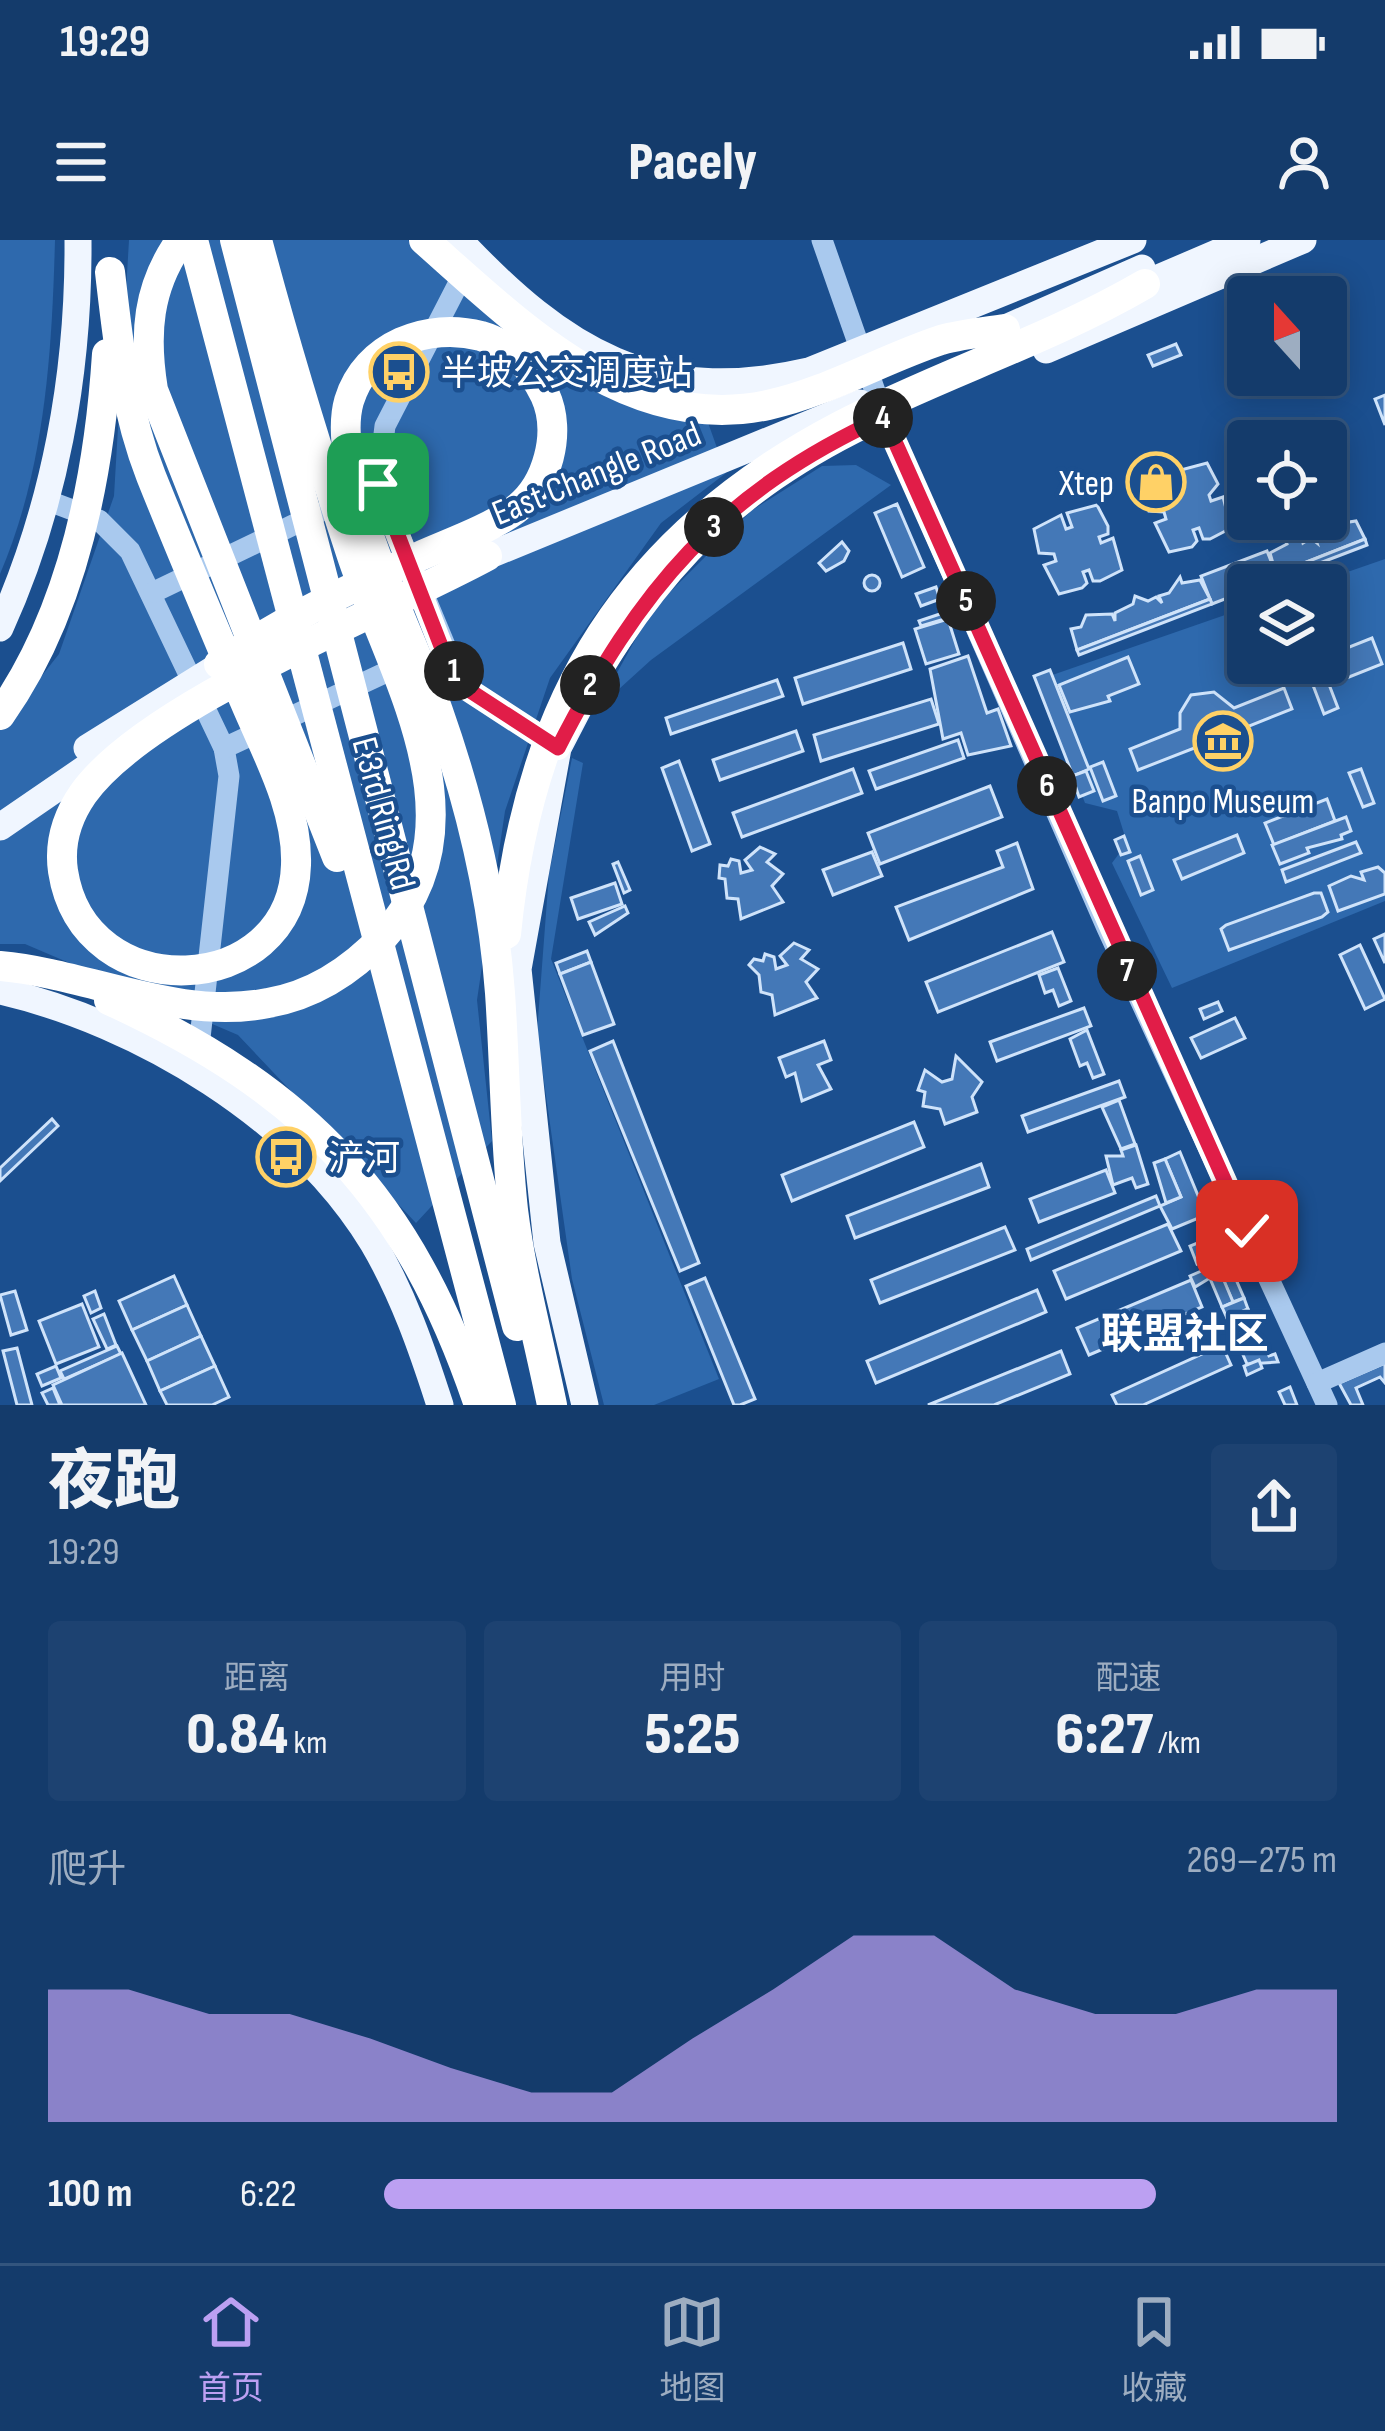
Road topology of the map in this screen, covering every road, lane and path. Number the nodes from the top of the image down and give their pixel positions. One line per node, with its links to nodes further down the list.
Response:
1 (78, 240): 21 (main road)
2 (109, 240): 14 (highway)
3 (181, 240): 32 (highway)
4 (193, 240): 32 (highway, E 3rd Ring Rd)
5 (235, 240): 19 (highway, E 3rd Ring Rd)
6 (256, 240): 19 (highway)
7 (425, 240): 16 (highway)
8 (822, 240): 17 (street)
9 (1133, 240): 17 (main road)
10 (1207, 240): 16 (main road, East Changle Road)
11 (1247, 240): 15 (main road, East Changle Road)
12 (1303, 240): 18 (main road)
13 (466, 248): 17 (main road); 20 (street)
14 (110, 272): 22 (highway); 27 (highway)
15 (1145, 284): 22 (main road, East Changle Road); 35 (highway)
16 (1005, 329): 26 (main road, East Changle Road)
17 (861, 352): 18 (street)
18 (884, 417): 29 (main road); 38 (street)
19 (302, 446): 33 (highway); 42 (highway, E 3rd Ring Rd)
20 (378, 484): 23 (street); 25 (street)
21 (46, 500): 23 (street); 24 (main road)
22 (487, 556): 31 (main road, East Changle Road)
23 (154, 592): 28 (street)
24 (0, 628)
25 (441, 646): 28 (street); 29 (street)
26 (219, 664): 30 (main road, East Changle Road); 35 (highway)
27 (0, 716)
28 (224, 748): 36 (street)
29 (558, 748): 44 (main road)
30 (0, 807)
31 (0, 826)
32 (339, 831): 41 (highway)
33 (12, 967): 40 (highway)
34 (0, 991): 36 (main road)
35 (500, 993): 43 (highway)
36 (185, 1067): 39 (main road)
37 (1385, 1353): 38 (street)
38 (1317, 1383): 45 (street)
39 (440, 1405)
40 (479, 1405)
41 (500, 1405)
42 (538, 1405)
43 (552, 1405)
44 (585, 1405)
45 (1327, 1405)

